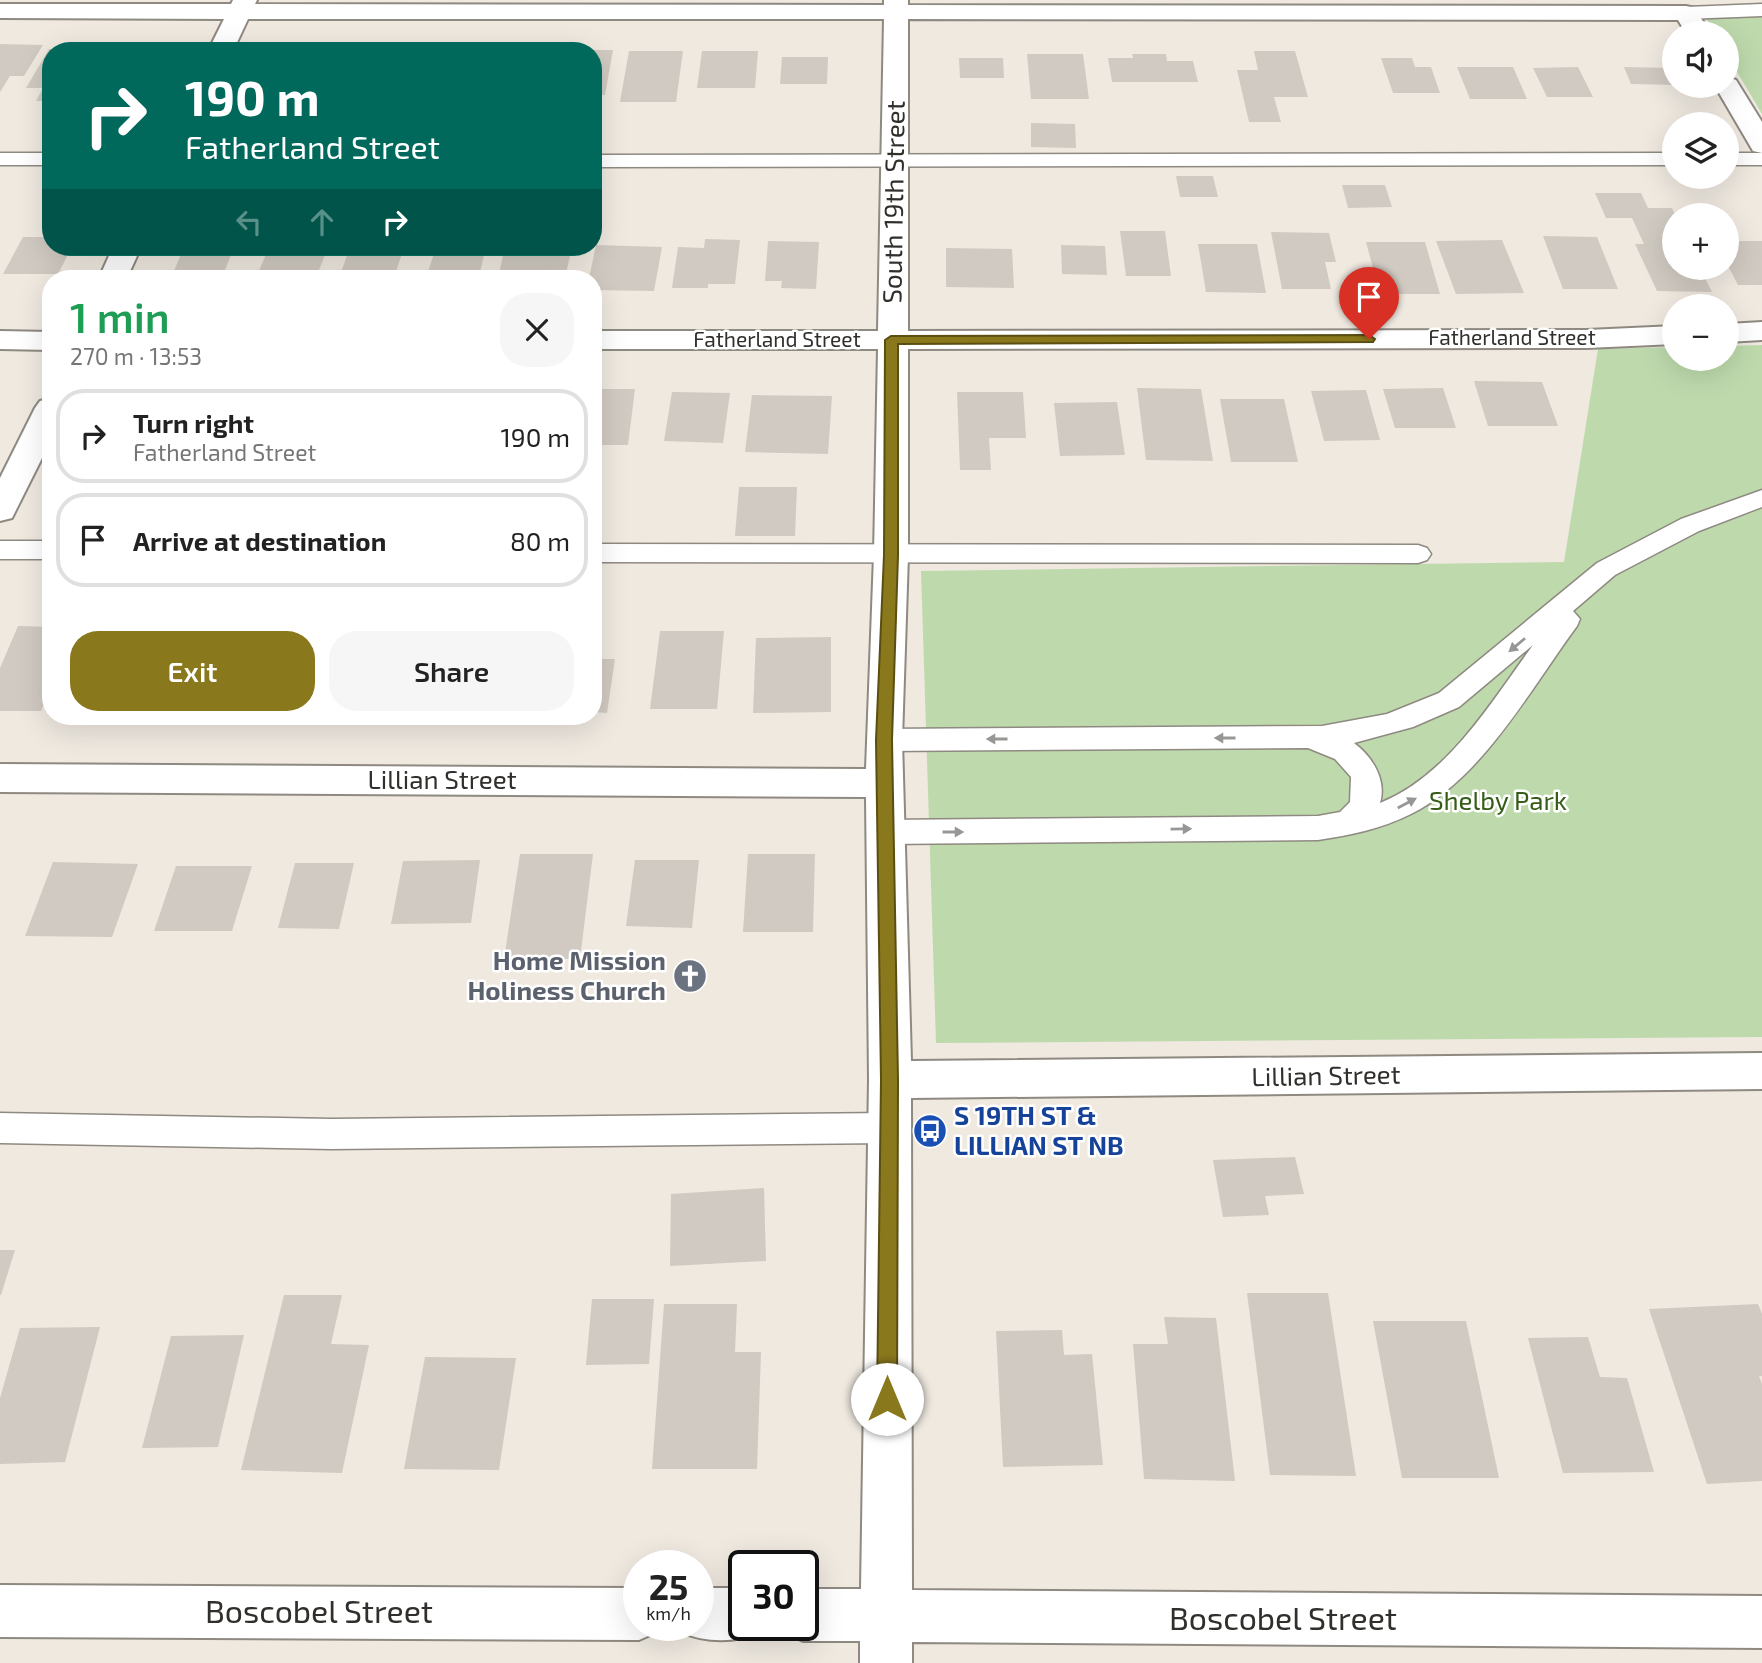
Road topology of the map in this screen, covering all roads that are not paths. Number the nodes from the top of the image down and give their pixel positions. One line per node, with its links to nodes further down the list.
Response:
1 (50, 6): 2 (street); 5 (street)
2 (242, 7): 3 (street); 8 (street)
3 (897, 7): 7 (street); 17 (street, South 19th Street)
4 (1762, 10): 6 (lane)
5 (0, 11)
6 (1703, 21)
7 (1662, 22)
8 (224, 42)
9 (1735, 98): 10 (street)
10 (1762, 145)
11 (0, 159): 12 (lane)
12 (42, 159)
13 (1662, 159): 17 (lane)
14 (1739, 159): 15 (lane)
15 (1762, 159)
16 (602, 161): 17 (lane)
17 (895, 161): 23 (street, South 19th Street)
18 (1762, 331): 19 (street)
19 (1739, 332)
20 (1662, 336): 23 (street, Fatherland Street)
21 (0, 340): 24 (street)
22 (602, 340): 23 (street, Fatherland Street)
23 (891, 340): 32 (street, South 19th Street)
24 (42, 341)
25 (42, 426): 27 (street)
26 (1762, 498): 33 (lane)
27 (0, 510)
28 (0, 550): 29 (lane)
29 (42, 550)
30 (602, 553): 32 (lane)
31 (1418, 554): 32 (lane)
32 (891, 555): 35 (street, South 19th Street)
33 (1606, 569): 34 (lane, one-way to 34); 38 (lane, one-way to 33)
34 (1293, 737): 35 (lane, one-way to 35); 38 (lane)
35 (884, 740): 37 (street, South 19th Street)
36 (0, 778): 37 (street, Lillian Street)
37 (885, 783): 39 (street, South 19th Street)
38 (1318, 828): 39 (lane, one-way to 38)
39 (885, 832): 41 (street, South 19th Street)
40 (1762, 1071): 41 (street, Lillian Street)
41 (890, 1080): 43 (street, South 19th Street)
42 (0, 1128): 43 (lane)
43 (889, 1128): 48 (street, South 19th Street)
44 (0, 1611): 45 (street, Boscobel Street)
45 (623, 1614)
46 (819, 1620): 48 (street, Boscobel Street)
47 (1762, 1622): 48 (street, Boscobel Street)
48 (886, 1639)

